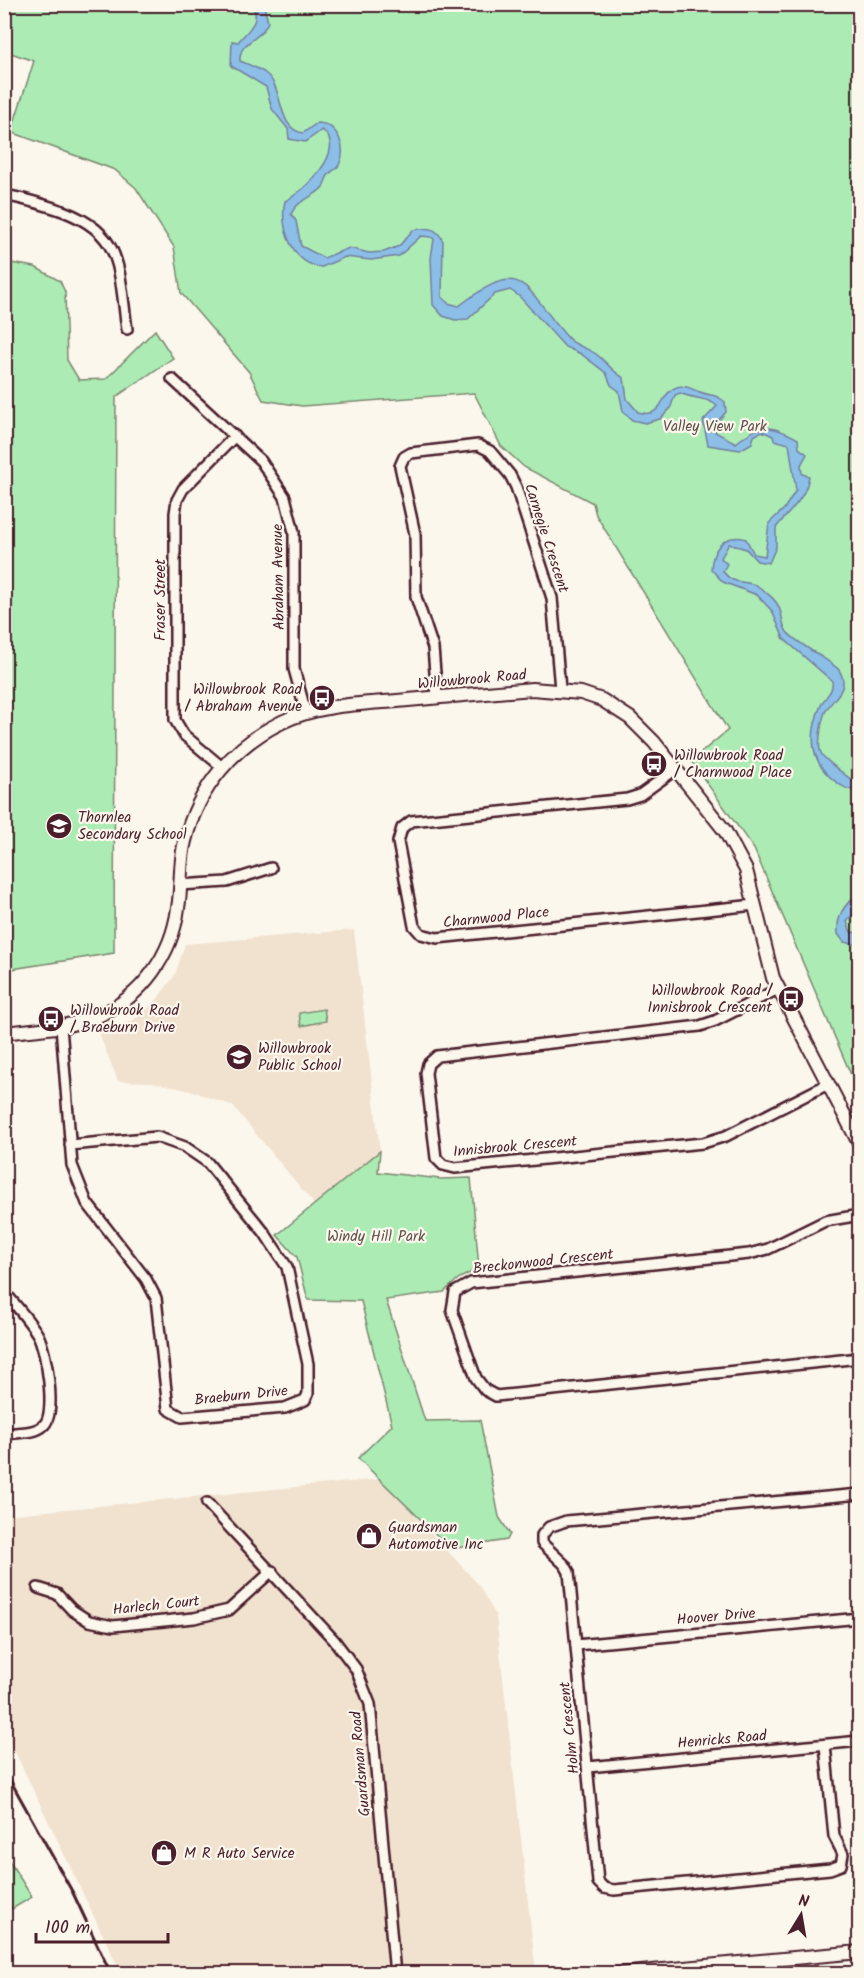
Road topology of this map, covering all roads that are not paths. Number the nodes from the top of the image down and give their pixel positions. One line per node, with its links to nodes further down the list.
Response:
1 (4, 195): 2 (street)
2 (127, 329)
3 (172, 379): 4 (street, Abraham Avenue)
4 (235, 436): 7 (street, Abraham Avenue); 8 (street, Fraser Street)
5 (560, 689): 6 (street, Willowbrook Road); 6 (street, Carnegie Crescent); 9 (street, Willowbrook Road)
6 (437, 697): 7 (street, Willowbrook Road)
7 (306, 713): 8 (street, Willowbrook Road)
8 (222, 767): 11 (street, Willowbrook Road)
9 (676, 769): 12 (street, Willowbrook Road); 12 (street, Charnwood Place)
10 (271, 868): 11 (street)
11 (180, 885): 14 (street, Willowbrook Road)
12 (755, 905): 13 (street, Willowbrook Road)
13 (778, 989): 16 (street, Willowbrook Road); 16 (street, Innisbrook Crescent)
14 (61, 1026): 15 (street, Willowbrook Road); 17 (street, Braeburn Drive)
15 (4, 1033)
16 (828, 1084): 18 (street, Willowbrook Road)
17 (70, 1144): 17 (street, Braeburn Drive)
18 (860, 1144)
19 (860, 1215): 21 (street, Breckonwood Crescent)
20 (4, 1291): 22 (street)
21 (860, 1358)
22 (4, 1434)
23 (860, 1494): 28 (street, Holm Crescent)
24 (207, 1503): 25 (street, Guardsman Road)
25 (272, 1571): 26 (street, Harlech Court); 34 (street, Guardsman Road)
26 (38, 1588)
27 (860, 1618): 28 (street, Hoover Drive)
28 (576, 1645): 31 (street, Holm Crescent)
29 (860, 1742): 30 (street, Henricks Road)
30 (825, 1745): 31 (street, Henricks Road); 31 (street, Holm Crescent)
31 (588, 1767)
32 (860, 1952): 33 (street)
33 (626, 1973): 35 (street)
34 (395, 1974)
35 (619, 1974)

